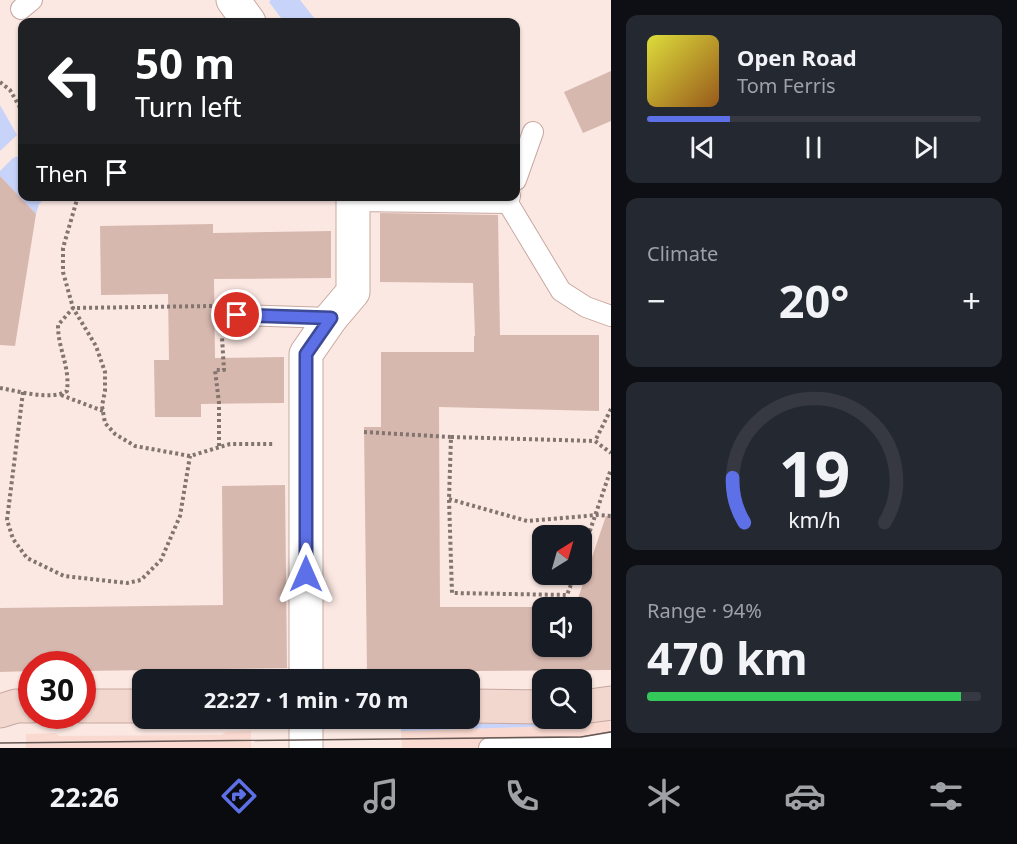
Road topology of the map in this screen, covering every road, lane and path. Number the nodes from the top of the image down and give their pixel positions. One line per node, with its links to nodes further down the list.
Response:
1 (233, 0): 2 (street)
2 (246, 18)
3 (0, 82): 4 (path)
4 (18, 104)
5 (533, 132): 6 (lane)
6 (520, 169)
7 (77, 201): 10 (path)
8 (353, 201): 13 (street)
9 (510, 201): 12 (lane)
10 (74, 308): 11 (path); 16 (path); 18 (path)
11 (229, 311): 13 (lane); 23 (path)
12 (610, 316)
13 (331, 318): 22 (street)
14 (0, 388): 15 (path)
15 (23, 392): 16 (path); 25 (path)
16 (60, 395): 18 (path)
17 (610, 408): 21 (path)
18 (103, 411): 25 (path)
19 (364, 432): 20 (path)
20 (451, 437): 21 (path); 27 (path)
21 (595, 441): 24 (path)
22 (307, 443): 23 (path); 32 (street)
23 (219, 446): 25 (path)
24 (610, 453)
25 (190, 456)
26 (610, 469): 28 (path)
27 (449, 499): 28 (path); 31 (path)
28 (597, 515): 29 (path); 30 (path)
29 (610, 516)
30 (592, 528)
31 (571, 585)
32 (306, 669)
33 (610, 703): 34 (street)
34 (592, 705)
35 (18, 706): 40 (street)
36 (96, 706): 37 (street)
37 (132, 706)
38 (480, 706): 39 (street)
39 (532, 706)
40 (0, 711)
41 (306, 729): 43 (street)
42 (610, 742): 44 (lane)
43 (306, 748)
44 (489, 748)

